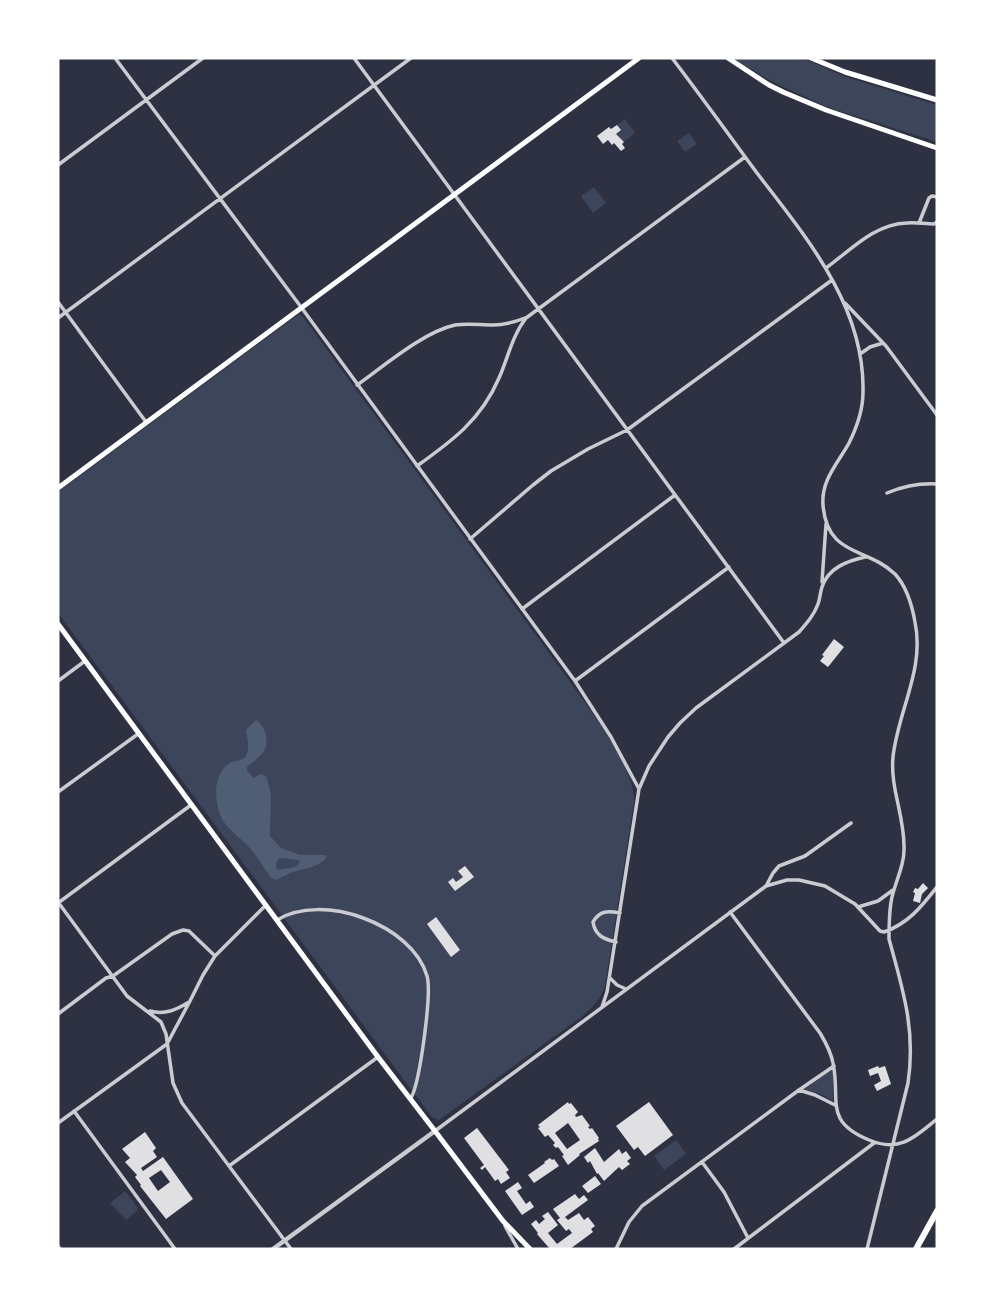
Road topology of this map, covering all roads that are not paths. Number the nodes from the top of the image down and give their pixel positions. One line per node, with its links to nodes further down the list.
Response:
1 (115, 58): 10 (street)
2 (203, 58): 10 (street)
3 (354, 58): 9 (street)
4 (411, 58): 9 (street)
5 (639, 58): 15 (main road)
6 (673, 58): 13 (street)
7 (729, 58): 12 (main road)
8 (811, 58): 11 (main road)
9 (374, 85): 15 (street); 17 (street)
10 (146, 100): 14 (street); 17 (street)
11 (937, 100)
12 (937, 148)
13 (745, 157): 20 (street); 25 (street)
14 (58, 165)
15 (455, 194): 24 (main road); 25 (street)
16 (937, 197): 19 (street)
17 (220, 199): 24 (street); 26 (street)
18 (937, 222): 19 (street)
19 (919, 223): 20 (street)
20 (826, 268): 21 (street)
21 (832, 279): 22 (street); 34 (street)
22 (843, 300): 29 (street); 30 (street)
23 (58, 302): 26 (street)
24 (301, 307): 31 (street); 33 (main road)
25 (538, 310): 28 (street); 34 (street)
26 (65, 313): 27 (street); 33 (street)
27 (58, 318)
28 (526, 318): 31 (street); 35 (street)
29 (883, 343): 30 (street); 32 (street)
30 (859, 354): 40 (street)
31 (357, 385): 35 (street)
32 (937, 415)
33 (146, 422): 37 (main road)
34 (627, 430): 39 (street); 41 (street)
35 (417, 466): 41 (street)
36 (937, 484): 38 (street)
37 (58, 488)
38 (887, 493)
39 (675, 495): 43 (street); 45 (street)
40 (826, 524): 42 (street); 44 (street)
41 (470, 538): 45 (street)
42 (865, 557): 44 (street); 58 (street)
43 (729, 567): 47 (street); 50 (street)
44 (822, 584): 47 (street)
45 (522, 609): 50 (street)
46 (58, 624): 48 (main road)
47 (784, 643): 52 (street)
48 (85, 661): 49 (street); 51 (main road)
49 (58, 681)
50 (575, 681): 52 (street)
51 (138, 734): 53 (street); 54 (main road)
52 (639, 789): 63 (street)
53 (58, 792)
54 (191, 805): 59 (street); 60 (main road)
55 (851, 823): 56 (street)
56 (766, 886): 61 (street); 62 (street)
57 (937, 887): 65 (street)
58 (894, 889): 61 (street); 65 (street)
59 (58, 902): 68 (street)
60 (265, 905): 64 (main road); 67 (street)
61 (858, 907): 65 (street)
62 (730, 912): 70 (street); 77 (street)
63 (620, 913): 66 (street); 66 (street)
64 (276, 920): 76 (main road); 79 (street)
65 (889, 931): 86 (street)
66 (615, 942): 69 (street)
67 (215, 956): 68 (street); 71 (street)
68 (113, 976): 73 (street); 74 (street)
69 (610, 978): 70 (street); 72 (street)
70 (625, 989): 72 (street)
71 (190, 1001): 73 (street); 75 (street)
72 (602, 1007): 84 (street)
73 (145, 1010): 75 (street)
74 (58, 1014)
75 (167, 1044): 81 (street); 88 (street)
76 (378, 1057): 79 (main road); 88 (street)
77 (834, 1066): 78 (street); 80 (street)
78 (799, 1090): 80 (street); 87 (street)
79 (410, 1100): 84 (main road)
80 (836, 1105): 85 (street)
81 (74, 1111): 83 (street); 93 (street)
82 (937, 1119): 86 (street)
83 (58, 1123)
84 (435, 1131): 90 (main road); 92 (street)
85 (875, 1142): 86 (street); 91 (street)
86 (894, 1145): 100 (street)
87 (702, 1162): 91 (street); 98 (street)
88 (229, 1166): 92 (street)
89 (937, 1211): 101 (highway)
90 (503, 1222): 96 (street); 97 (main road)
91 (748, 1238): 99 (street)
92 (285, 1241): 94 (street); 95 (street)
93 (175, 1249)
94 (272, 1249)
95 (291, 1249)
96 (517, 1249)
97 (530, 1249)
98 (616, 1249)
99 (734, 1249)
100 (867, 1249)
101 (916, 1249)

